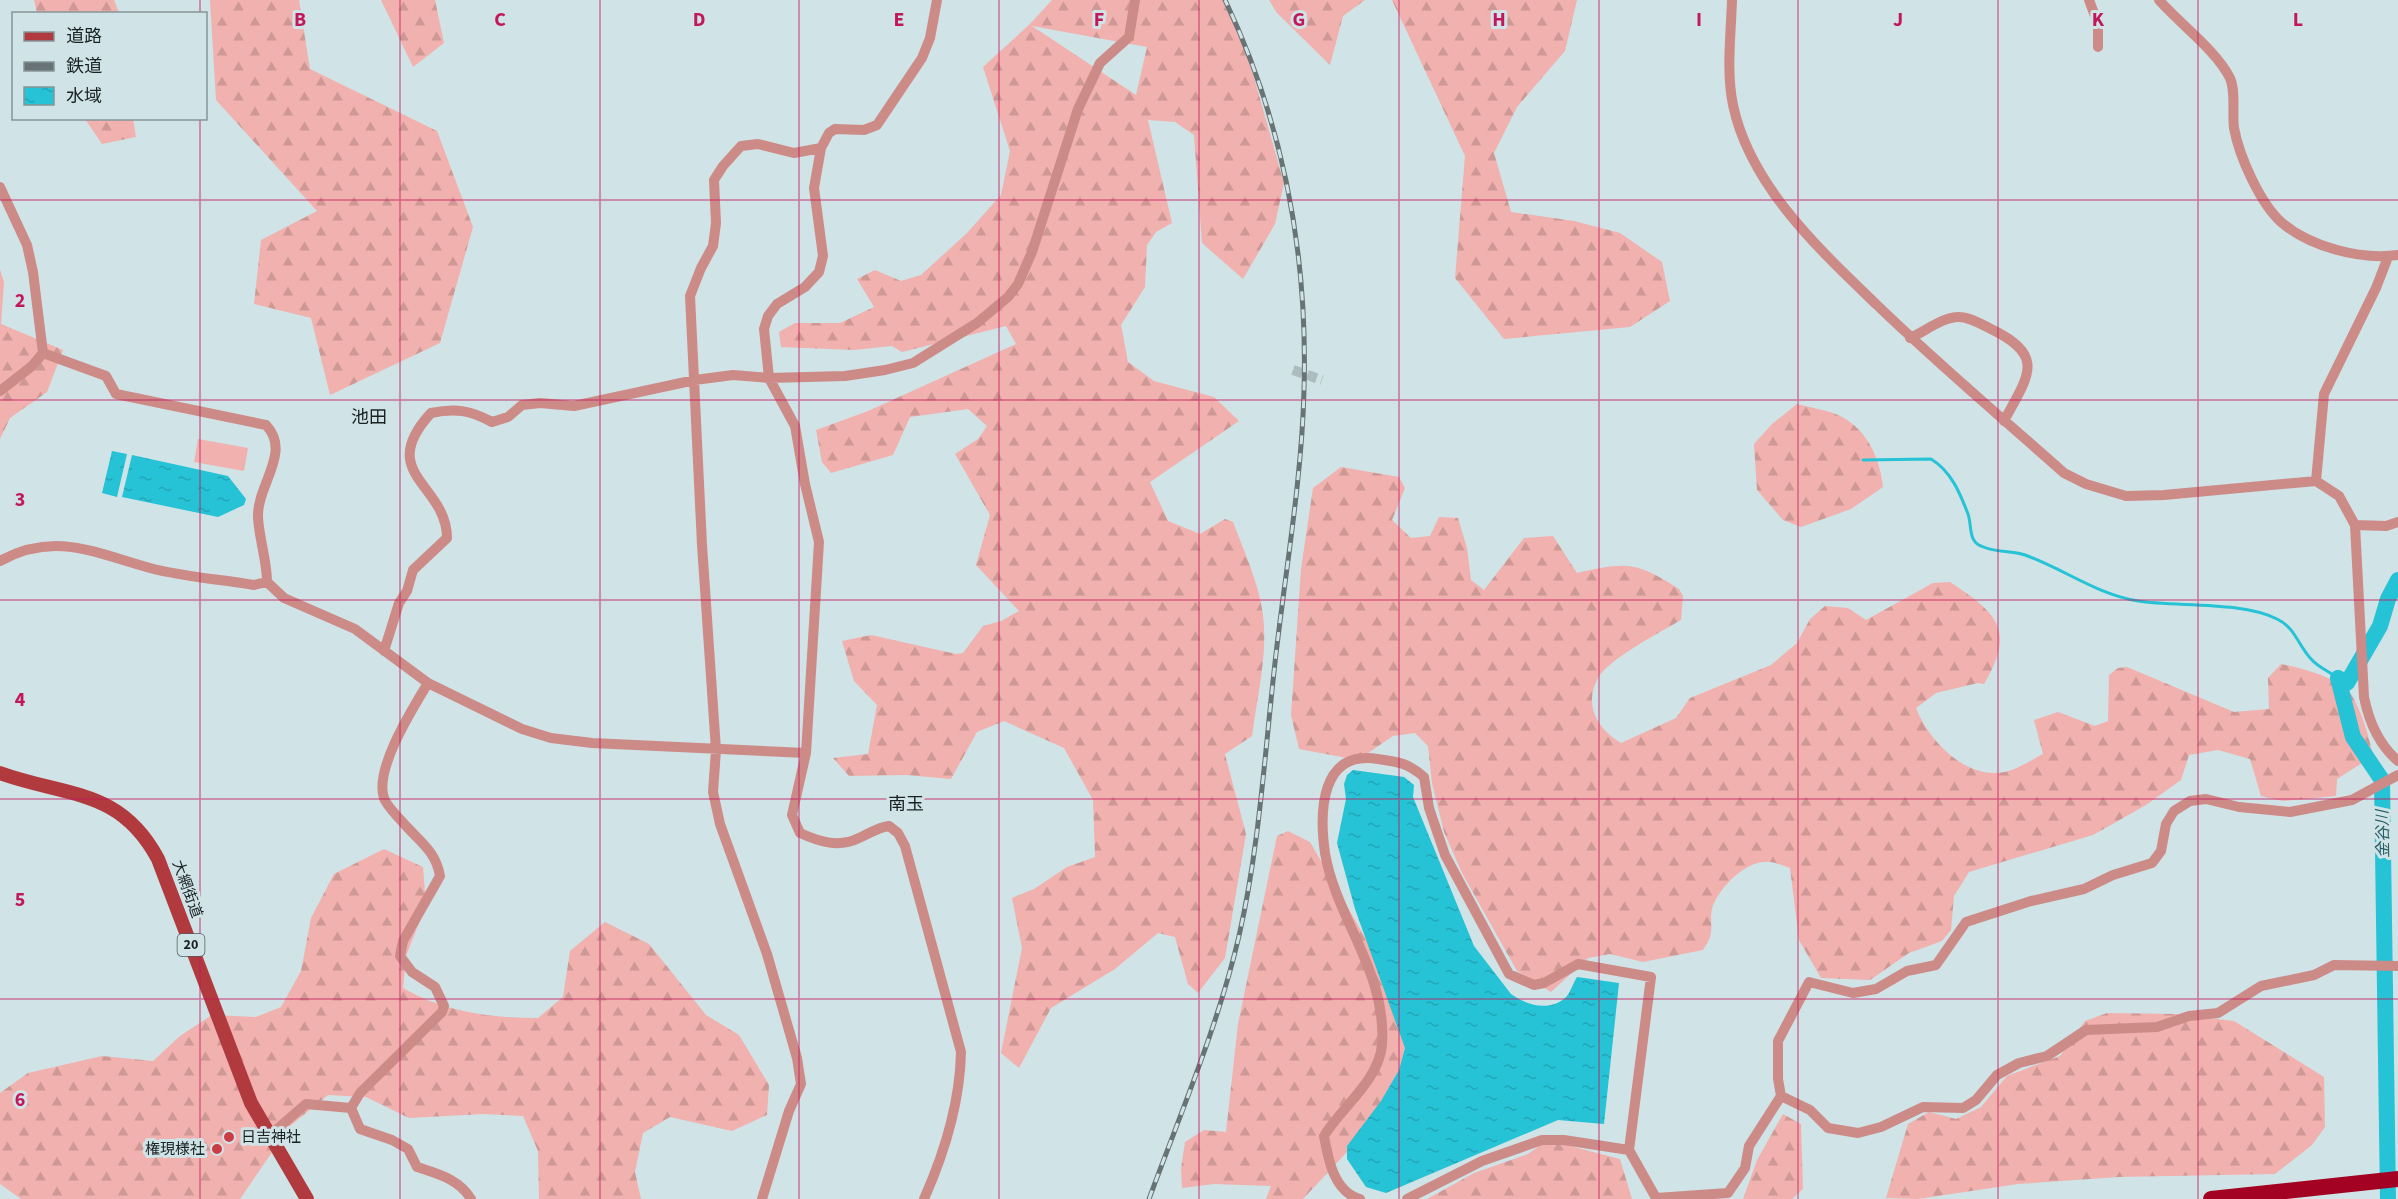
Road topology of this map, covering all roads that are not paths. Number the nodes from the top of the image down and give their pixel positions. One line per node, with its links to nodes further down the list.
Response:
1 (937, 0): 7 (street)
2 (1134, 0): 12 (street)
3 (1732, 0): 10 (street)
4 (2089, 0): 6 (street)
5 (2159, 0): 9 (street)
6 (2098, 47)
7 (821, 148): 12 (street); 13 (street)
8 (0, 187): 11 (street)
9 (2393, 256): 16 (street)
10 (1910, 338): 15 (street); 15 (street)
11 (43, 353): 14 (street); 20 (street)
12 (769, 378): 13 (street); 24 (street)
13 (695, 380): 21 (street); 23 (street)
14 (0, 391)
15 (2004, 420): 16 (street)
16 (2316, 481): 18 (street)
17 (2398, 522): 18 (street)
18 (2355, 525): 25 (street)
19 (0, 561): 20 (street)
20 (267, 582): 21 (street)
21 (384, 651): 22 (street)
22 (428, 683): 23 (street); 30 (street)
23 (716, 750): 24 (street); 36 (street)
24 (806, 753): 37 (street)
25 (2398, 761)
26 (0, 773): 31 (main road, 大網街道 / 20)
27 (2398, 775): 29 (street)
28 (2398, 966): 29 (street)
29 (1781, 1096): 32 (street)
30 (351, 1108): 31 (street); 35 (street)
31 (268, 1137): 34 (main road, 大網街道 / 20)
32 (1629, 1150): 38 (street); 39 (street)
33 (2398, 1179): 40 (highway)
34 (307, 1199)
35 (471, 1199)
36 (762, 1199)
37 (924, 1199)
38 (1360, 1199)
39 (1407, 1199)
40 (2211, 1199)

